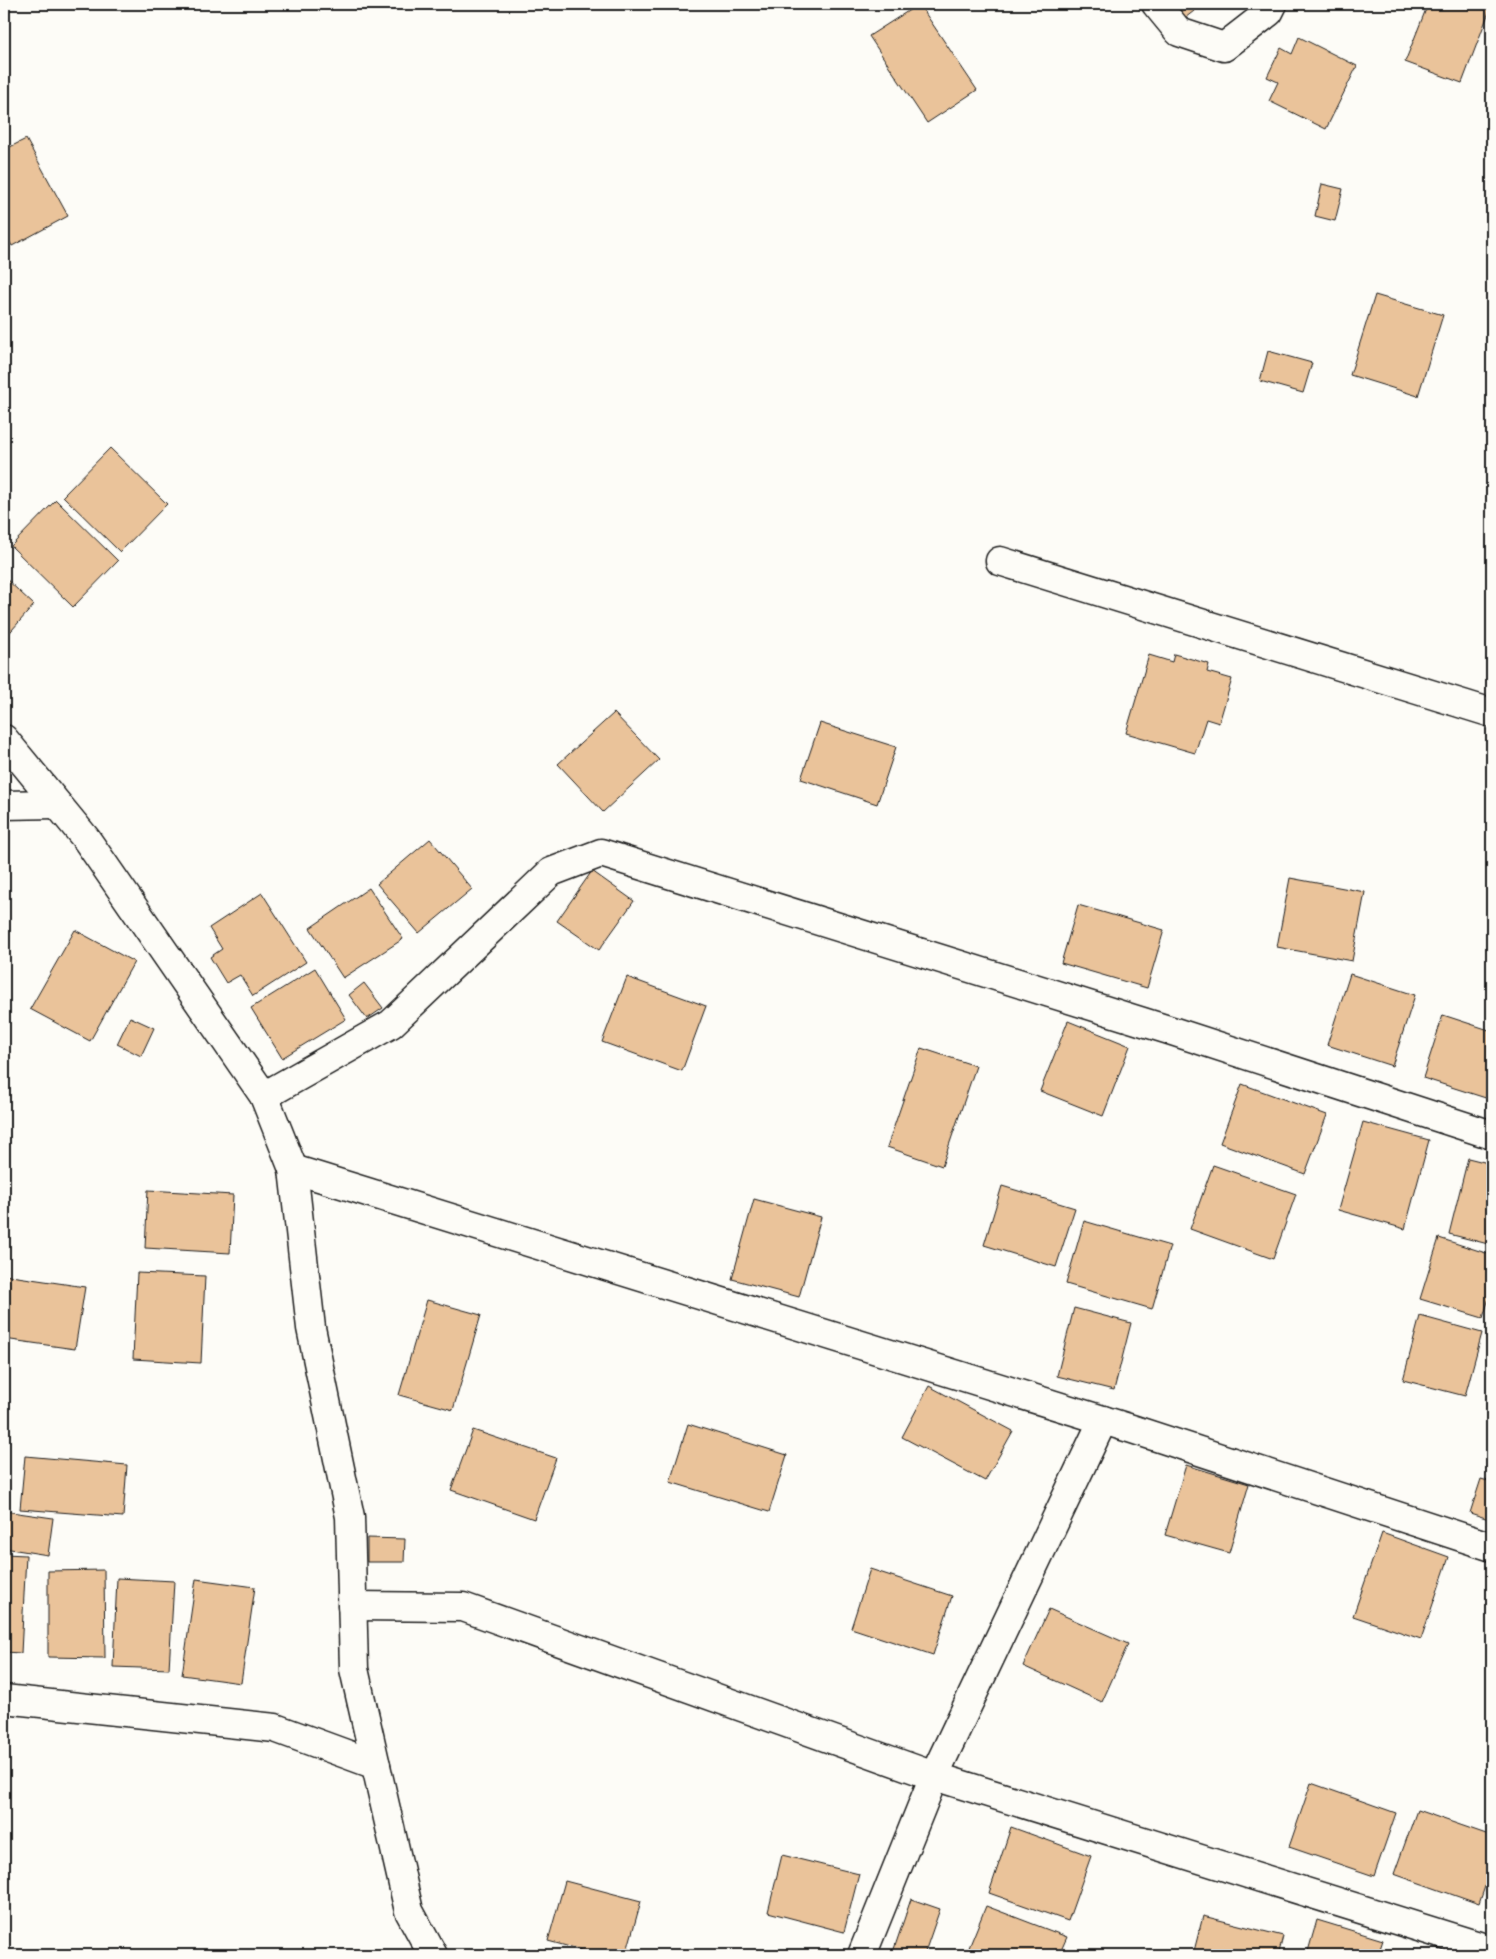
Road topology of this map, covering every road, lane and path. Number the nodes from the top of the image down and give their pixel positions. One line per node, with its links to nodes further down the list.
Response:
1 (1156, 4): 2 (street)
2 (1273, 4)
3 (1000, 561): 4 (street)
4 (1492, 713)
5 (4, 739): 6 (street)
6 (56, 804): 7 (street); 8 (street)
7 (4, 805)
8 (264, 1096): 9 (street); 10 (street)
9 (1492, 1135)
10 (293, 1169): 11 (street); 13 (street)
11 (1103, 1420): 12 (street); 16 (street)
12 (1492, 1547)
13 (352, 1606): 15 (street); 16 (street)
14 (4, 1699): 15 (street)
15 (376, 1765): 18 (street)
16 (934, 1776): 17 (street); 19 (street)
17 (1492, 1950)
18 (433, 1955)
19 (862, 1955)

